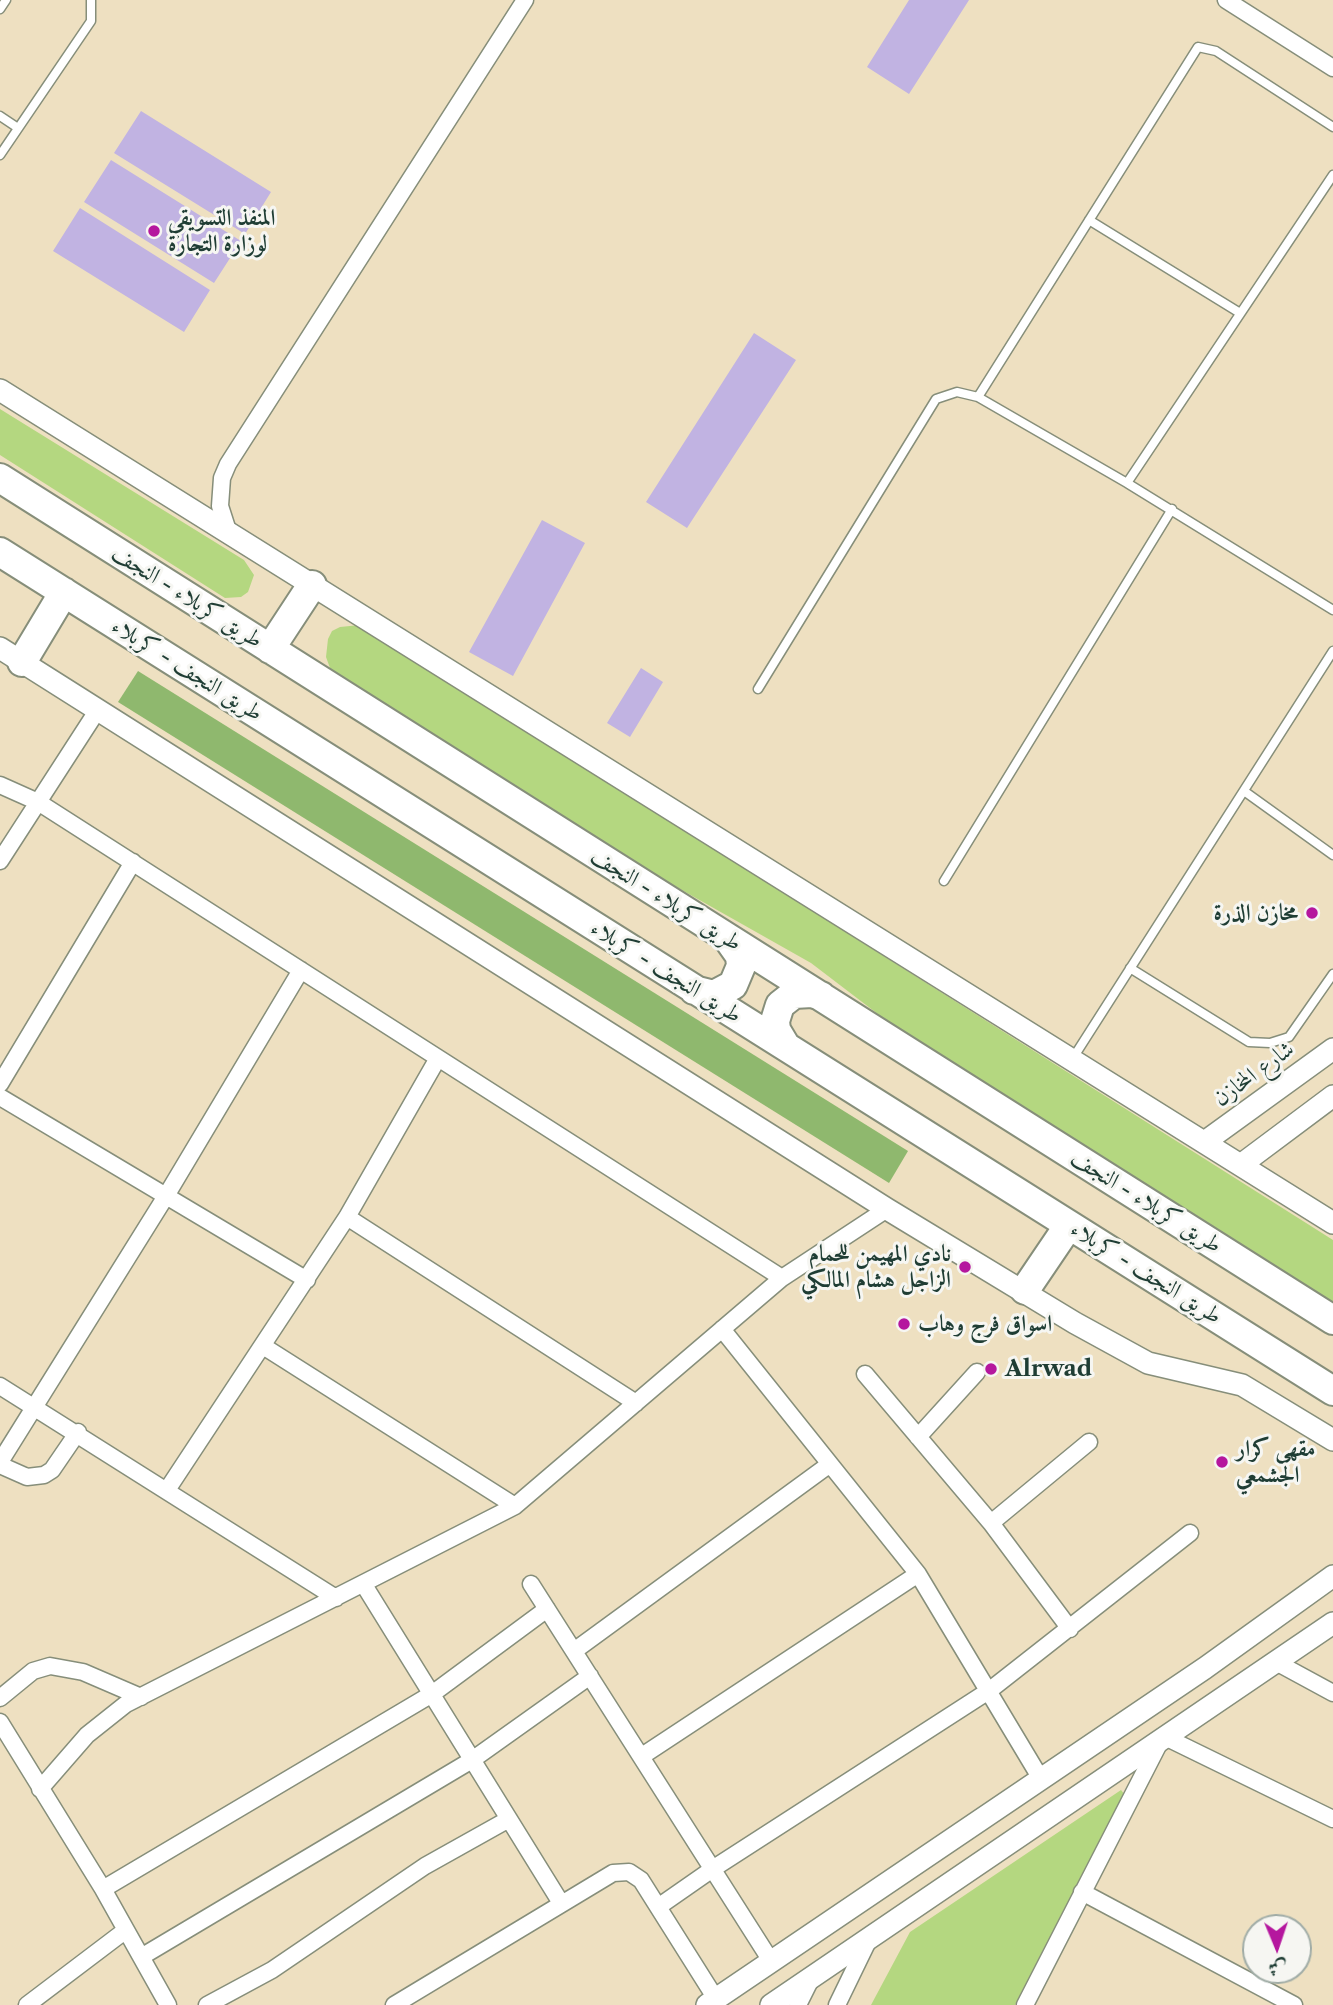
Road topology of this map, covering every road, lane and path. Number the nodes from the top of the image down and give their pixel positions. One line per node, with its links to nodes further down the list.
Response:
1 (6, 0): 5 (lane)
2 (91, 0): 9 (lane)
3 (525, 0): 19 (street)
4 (1226, 0): 6 (street)
5 (0, 9)
6 (1333, 68)
7 (0, 116): 9 (lane)
8 (1333, 127): 12 (lane)
9 (18, 128): 10 (lane)
10 (0, 155)
11 (1333, 175): 13 (lane)
12 (1089, 220): 13 (lane); 15 (lane)
13 (1240, 313): 17 (lane)
14 (0, 390): 19 (main road)
15 (978, 397): 17 (lane); 27 (lane)
16 (0, 478): 24 (highway, طريق كربلاء - النجف)
17 (1127, 483): 18 (lane)
18 (1172, 509): 23 (lane); 35 (lane)
19 (229, 534): 21 (main road)
20 (0, 552): 22 (highway, طريق النجف - كربلاء)
21 (312, 585): 24 (highway); 45 (main road)
22 (64, 592): 26 (highway); 40 (highway, طريق النجف - كربلاء)
23 (1333, 610)
24 (270, 649): 36 (highway, طريق كربلاء - النجف)
25 (1333, 651): 30 (lane)
26 (11, 655): 28 (main road)
27 (758, 689)
28 (97, 711): 31 (street); 52 (main road)
29 (0, 785): 31 (street)
30 (1244, 791): 32 (lane); 37 (lane)
31 (38, 802): 33 (street); 34 (street)
32 (1333, 855)
33 (0, 862)
34 (132, 862): 38 (street); 46 (street)
35 (944, 881)
36 (727, 939): 40 (highway); 41 (highway, طريق كربلاء - النجف)
37 (1130, 968): 39 (lane); 45 (lane)
38 (300, 970): 44 (street); 51 (street)
39 (1333, 974)
40 (694, 990): 42 (highway, طريق النجف - كربلاء)
41 (821, 996): 42 (highway); 59 (highway, طريق كربلاء - النجف)
42 (785, 1045): 55 (highway, طريق النجف - كربلاء)
43 (1332, 1050): 49 (main road, شارع المخازن)
44 (438, 1058): 53 (street); 56 (street)
45 (1073, 1058): 49 (main road)
46 (0, 1084)
47 (1333, 1096): 50 (main road)
48 (0, 1097): 51 (street)
49 (1206, 1141): 50 (main road)
50 (1242, 1164): 54 (main road)
51 (166, 1196): 57 (street); 67 (street)
52 (887, 1209): 56 (street); 58 (main road)
53 (347, 1217): 57 (street); 66 (street)
54 (1333, 1223)
55 (1069, 1225): 58 (highway); 65 (highway, طريق النجف - كربلاء)
56 (782, 1278): 60 (street)
57 (307, 1280): 61 (street)
58 (1025, 1290): 70 (main road)
59 (1333, 1320)
60 (722, 1329): 66 (street); 73 (street)
61 (263, 1346): 74 (street); 75 (street)
62 (977, 1373): 69 (street)
63 (865, 1374): 69 (street)
64 (0, 1386): 67 (street)
65 (1333, 1391)
66 (636, 1403): 75 (street)
67 (34, 1406): 68 (street); 72 (street)
68 (78, 1432): 72 (street); 74 (street)
69 (918, 1437): 76 (street)
70 (1333, 1440)
71 (1089, 1442): 76 (street)
72 (0, 1464)
73 (830, 1464): 78 (street); 86 (street)
74 (167, 1490): 82 (street)
75 (515, 1506): 81 (street)
76 (991, 1524): 85 (street)
77 (1190, 1533): 85 (street)
78 (918, 1574): 89 (street); 96 (street)
79 (1333, 1576): 98 (main road)
80 (531, 1584): 83 (street)
81 (364, 1585): 82 (street); 91 (street)
82 (336, 1598): 92 (street)
83 (547, 1609): 86 (street); 91 (street)
84 (1333, 1623): 87 (main road)
85 (1070, 1629): 89 (street)
86 (574, 1651): 88 (street)
87 (1274, 1661): 90 (street); 95 (main road)
88 (590, 1676): 96 (street); 97 (street)
89 (990, 1690): 98 (street); 102 (street)
90 (1333, 1693)
91 (432, 1694): 97 (street); 103 (street)
92 (141, 1697): 93 (street); 99 (street)
93 (0, 1698)
94 (1, 1727): 99 (street)
95 (1163, 1736): 101 (street); 104 (street); 108 (main road)
96 (642, 1756): 102 (street)
97 (472, 1760): 100 (street); 109 (street)
98 (1041, 1779): 110 (main road)
99 (40, 1789): 103 (street)
100 (509, 1819): 105 (street); 115 (street)
101 (1333, 1819)
102 (714, 1868): 106 (street); 110 (street)
103 (103, 1889): 107 (street)
104 (1082, 1892): 120 (street); 121 (street)
105 (561, 1903): 106 (street); 116 (street)
106 (658, 1908): 112 (street)
107 (126, 1930): 109 (street); 113 (street)
108 (869, 1939): 111 (main road); 119 (street)
109 (141, 1957): 114 (street)
110 (771, 1961): 112 (main road)
111 (812, 1977): 117 (main road); 118 (street)
112 (711, 2002)
113 (27, 2005)
114 (168, 2005)
115 (207, 2005)
116 (394, 2005)
117 (771, 2005)
118 (798, 2005)
119 (837, 2005)
120 (1026, 2005)
121 (1294, 2005)

